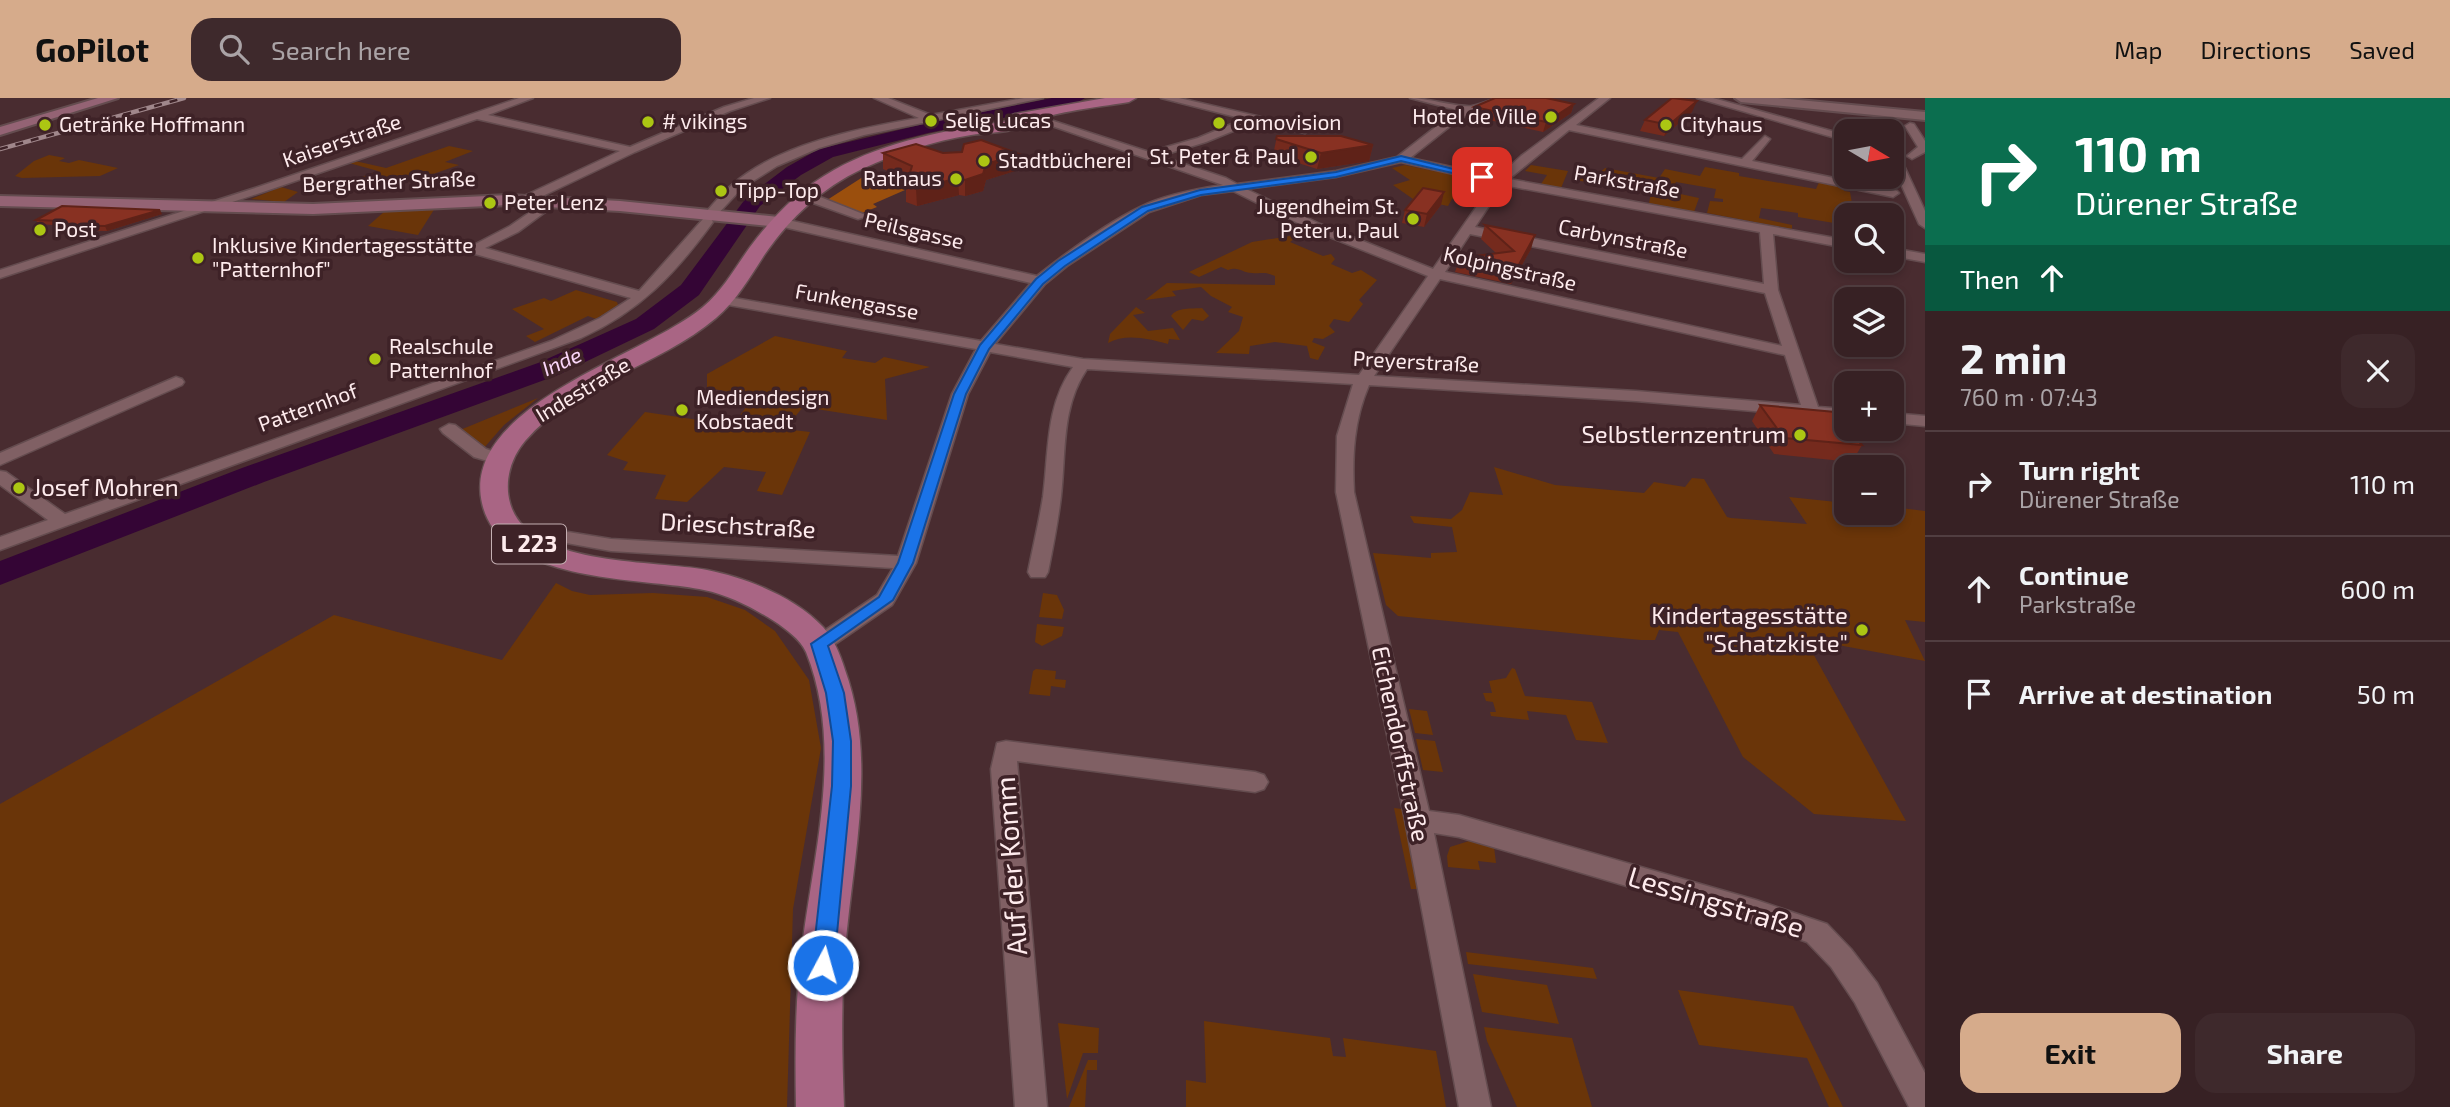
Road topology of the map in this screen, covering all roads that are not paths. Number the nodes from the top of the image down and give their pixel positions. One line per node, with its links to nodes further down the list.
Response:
1 (112, 98): 23 (main road)
2 (528, 98): 15 (street, Kaiserstraße)
3 (765, 98): 27 (street)
4 (879, 98): 18 (street)
5 (1038, 98): 18 (street, Patternhof)
6 (1129, 98): 13 (main road, Indestraße)
7 (1166, 98): 19 (street)
8 (1415, 98): 14 (street)
9 (1499, 98): 14 (street)
10 (1605, 98): 20 (street, Eichendorffstraße)
11 (1702, 98): 24 (street)
12 (1741, 98): 16 (street)
13 (1108, 101): 17 (main road, Indestraße)
14 (1468, 109): 31 (street)
15 (477, 116): 27 (street); 42 (street, Kaiserstraße)
16 (1925, 116)
17 (1034, 117): 29 (street, Kolpingstraße); 38 (main road, Indestraße)
18 (929, 118): 44 (street, Patternhof)
19 (1253, 119): 22 (street); 29 (street)
20 (1567, 126): 33 (street); 35 (street, Eichendorffstraße)
21 (1910, 126): 25 (street)
22 (1305, 130)
23 (0, 131)
24 (1834, 135)
25 (1922, 136): 30 (street)
26 (1765, 139): 33 (street)
27 (631, 150): 39 (street)
28 (1904, 154): 30 (street)
29 (1151, 155): 36 (street, Kolpingstraße)
30 (1912, 156): 32 (street)
31 (1401, 159): 35 (street, Parkstraße); 36 (street)
32 (1925, 159)
33 (1744, 163): 37 (street)
34 (1904, 177): 46 (street)
35 (1500, 181): 47 (street, Eichendorffstraße); 48 (street, Parkstraße)
36 (1234, 187): 53 (street, Kolpingstraße); 54 (street)
37 (1894, 193)
38 (806, 196): 43 (street); 45 (main road, Indestraße)
39 (526, 200): 41 (main road, Bergrather Straße); 42 (main road, Bergrather Straße)
40 (0, 201): 42 (main road, Bergrather Straße)
41 (552, 201): 44 (main road, Bergrather Straße); 56 (street)
42 (208, 206): 52 (street, Kaiserstraße)
43 (862, 216)
44 (714, 217): 45 (main road, Bergrather Straße); 56 (street, Patternhof)
45 (771, 221): 54 (street, Peilsgasse); 57 (main road, Indestraße)
46 (1925, 223)
47 (1466, 229): 53 (street, Eichendorffstraße); 55 (street, Carbynstraße)
48 (1766, 229): 49 (street, Parkstraße); 55 (street)
49 (1834, 242)
50 (1904, 254): 51 (street)
51 (1925, 258)
52 (0, 274)
53 (1437, 275): 59 (street, Kolpingstraße); 62 (street, Eichendorffstraße)
54 (1040, 281): 58 (street)
55 (1771, 290): 59 (street)
56 (641, 296): 71 (street, Patternhof)
57 (723, 300): 58 (street, Funkengasse); 68 (main road, Indestraße)
58 (984, 348): 60 (street, Preyerstraße); 74 (street)
59 (1790, 352): 63 (street)
60 (1083, 364): 62 (street, Preyerstraße); 75 (street)
61 (176, 382): 69 (street)
62 (1362, 382): 63 (street, Preyerstraße); 78 (street, Eichendorffstraße)
63 (1811, 411): 64 (street, Preyerstraße)
64 (1834, 413)
65 (1904, 419): 66 (street)
66 (1925, 421)
67 (449, 429): 68 (street)
68 (498, 459): 76 (main road, L 223)
69 (0, 460)
70 (0, 476): 71 (street)
71 (62, 521): 73 (street, Patternhof)
72 (568, 538): 74 (street, Drieschstraße)
73 (0, 544)
74 (906, 563): 76 (street)
75 (1038, 572)
76 (820, 644): 80 (main road)
77 (1255, 782): 81 (street, Auf der Komm)
78 (1418, 820): 79 (street, Lessingstraße); 82 (street, Eichendorffstraße)
79 (1925, 1105)
80 (820, 1107)
81 (1031, 1107)
82 (1475, 1107)

